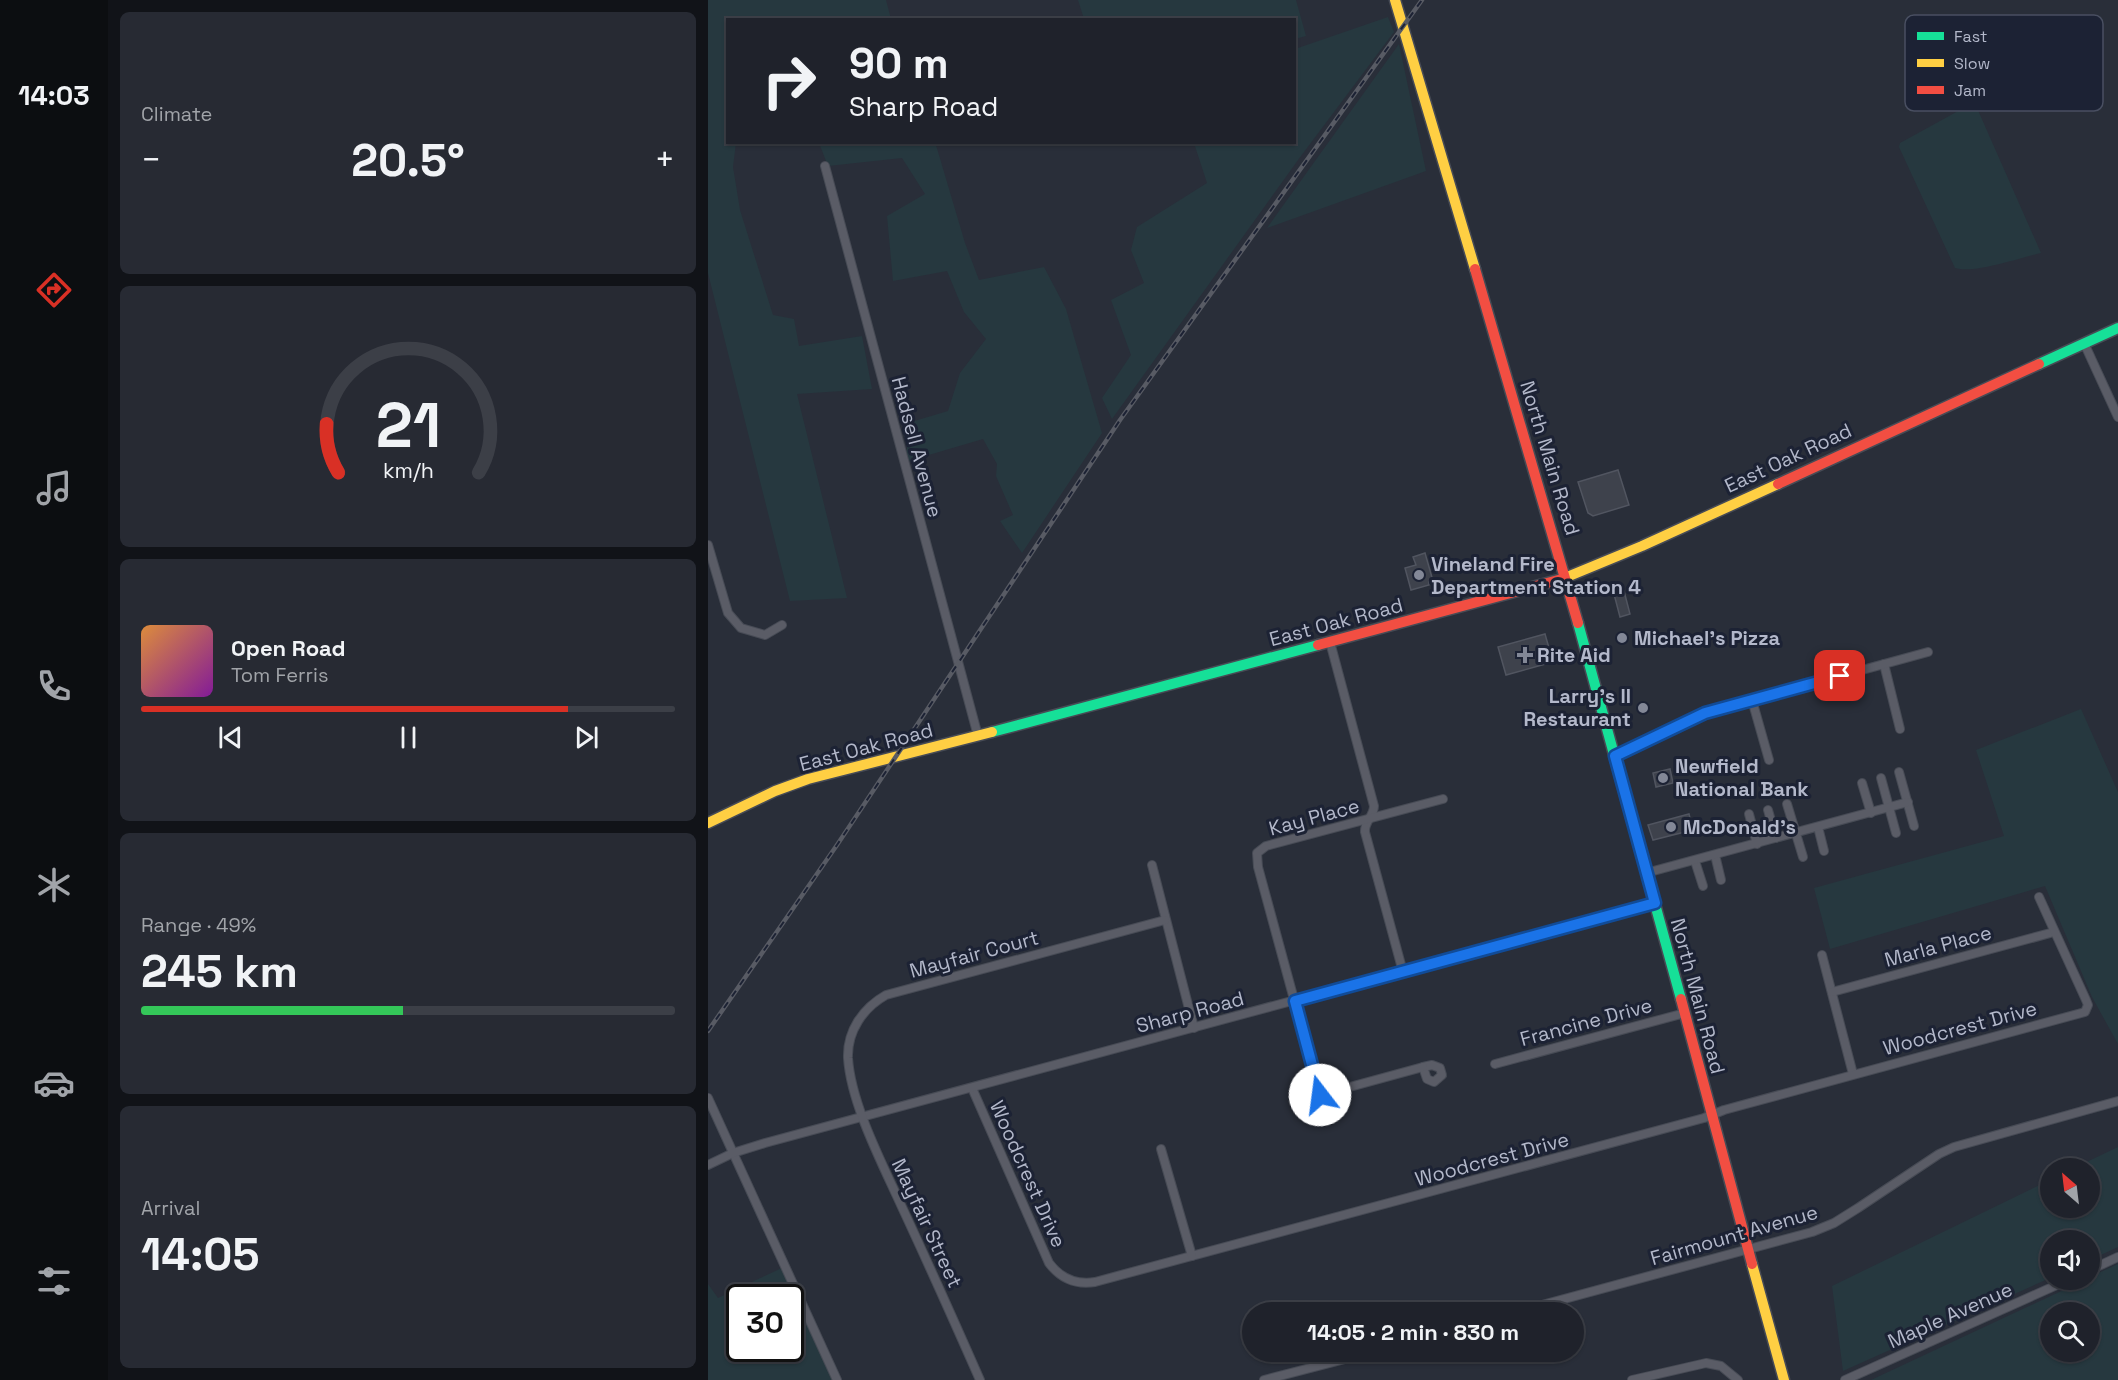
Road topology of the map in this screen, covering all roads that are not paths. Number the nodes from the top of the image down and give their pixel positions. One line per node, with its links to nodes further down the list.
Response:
1 (1395, 0): 8 (street, North Main Road)
2 (825, 166): 15 (street, Hadsell Avenue)
3 (2118, 328): 4 (street, East Oak Road)
4 (2084, 343): 5 (street); 8 (street, East Oak Road)
5 (2118, 417)
6 (708, 546): 7 (street)
7 (709, 556): 9 (street)
8 (1566, 577): 10 (street, East Oak Road); 16 (street, North Main Road)
9 (782, 625)
10 (1330, 642): 15 (street, East Oak Road); 28 (street)
11 (1928, 652): 12 (street)
12 (1884, 664): 13 (street); 14 (street)
13 (1752, 700): 16 (street); 17 (street)
14 (1900, 729)
15 (978, 736): 29 (street, East Oak Road)
16 (1615, 756): 41 (street, North Main Road)
17 (1769, 760)
18 (1899, 772): 22 (street)
19 (1881, 778): 24 (street)
20 (1862, 783): 26 (street)
21 (1443, 800): 28 (street, Kay Place)
22 (1908, 802): 24 (street); 30 (street)
23 (1787, 804): 32 (street)
24 (1889, 808): 26 (street); 33 (street)
25 (1768, 810): 34 (street)
26 (1872, 813): 31 (street)
27 (1749, 814): 35 (street)
28 (1369, 819): 49 (street); 51 (street, Kay Place)
29 (708, 823)
30 (1914, 826)
31 (1818, 827): 32 (street); 36 (street)
32 (1797, 833): 34 (street); 38 (street)
33 (1896, 833)
34 (1776, 838): 35 (street)
35 (1757, 844): 37 (street)
36 (1824, 851)
37 (1715, 855): 39 (street); 42 (street)
38 (1803, 857)
39 (1695, 861): 41 (street); 43 (street)
40 (1152, 866): 46 (street)
41 (1646, 873): 45 (street, North Main Road)
42 (1721, 880)
43 (1703, 886)
44 (2039, 897): 47 (street)
45 (1655, 903): 49 (street, Sharp Road); 52 (street, North Main Road)
46 (1165, 920): 53 (street); 57 (street, Mayfair Court)
47 (2054, 932): 50 (street, Marla Place); 56 (street, Woodcrest Drive)
48 (1822, 955): 50 (street)
49 (1403, 972): 51 (street, Sharp Road)
50 (1832, 992): 56 (street)
51 (1295, 1001): 53 (street, Sharp Road); 59 (street)
52 (1685, 1013): 54 (street, Francine Drive); 63 (street, North Main Road)
53 (1194, 1028): 58 (street, Sharp Road)
54 (1495, 1064)
55 (1423, 1067): 59 (street)
56 (1853, 1074): 63 (street, Woodcrest Drive)
57 (852, 1077): 64 (street, Mayfair Street)
58 (972, 1088): 64 (street, Sharp Road); 69 (street, Woodcrest Drive)
59 (1320, 1095): 61 (street)
60 (708, 1098): 66 (street)
61 (1302, 1100)
62 (2118, 1101): 68 (street, Fairmount Avenue)
63 (1712, 1115): 68 (street, North Main Road); 69 (street, Woodcrest Drive)
64 (863, 1117): 66 (street, Sharp Road); 77 (street, Mayfair Street)
65 (1161, 1149): 69 (street)
66 (733, 1153): 67 (street, Sharp Road); 76 (street)
67 (708, 1165)
68 (1748, 1250): 73 (street, Fairmount Avenue); 75 (street, North Main Road)
69 (1192, 1256)
70 (2118, 1257): 71 (street)
71 (2100, 1265)
72 (2046, 1290): 81 (street, Maple Avenue)
73 (1553, 1302)
74 (1333, 1362): 78 (street)
75 (1780, 1379)
76 (837, 1380)
77 (980, 1380)
78 (1264, 1380)
79 (1632, 1380): 80 (street)
80 (1738, 1380)
81 (1845, 1380)

